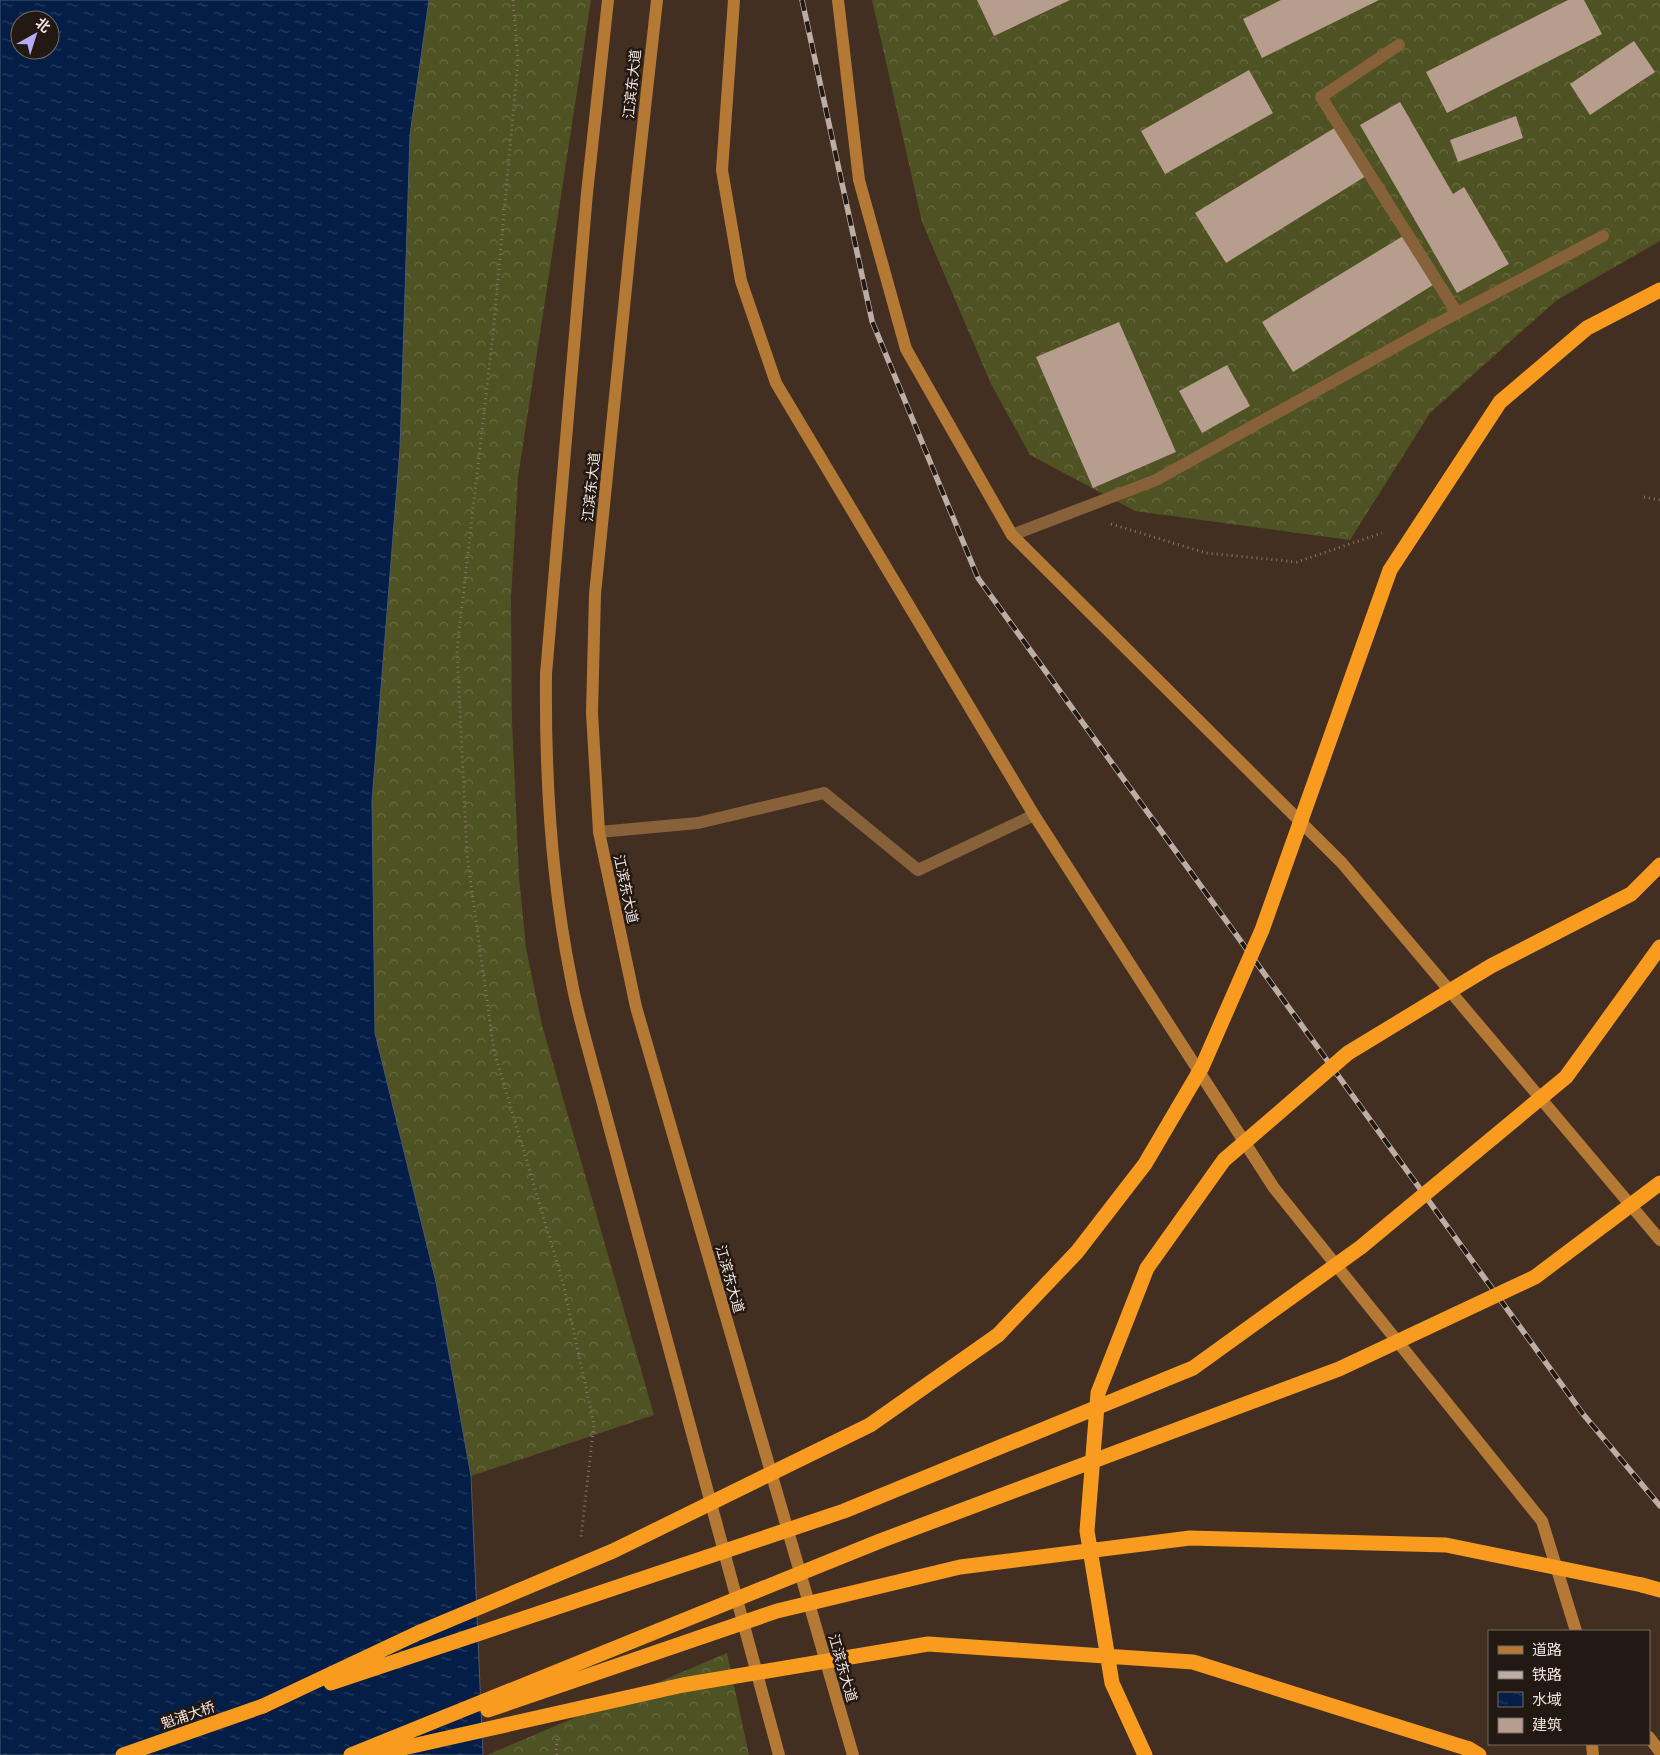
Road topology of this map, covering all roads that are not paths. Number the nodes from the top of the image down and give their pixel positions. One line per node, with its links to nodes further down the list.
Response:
1 (608, 0): 25 (main road)
2 (657, 0): 11 (main road, 江滨东大道)
3 (734, 0): 10 (main road)
4 (838, 0): 9 (main road)
5 (1398, 45): 8 (street)
6 (1603, 236): 8 (street)
7 (1660, 290): 18 (highway, bridge)
8 (1457, 313): 9 (street)
9 (1012, 534): 15 (main road)
10 (1034, 815): 11 (street); 17 (main road)
11 (599, 832): 26 (main road, 江滨东大道)
12 (1660, 866): 27 (highway, bridge)
13 (1660, 948): 18 (highway, bridge)
14 (1660, 1183): 22 (highway, bridge)
15 (1660, 1240)
16 (1660, 1590): 23 (highway, bridge)
17 (1576, 1630)
18 (263, 1706): 21 (highway, 魁浦大桥)
19 (1650, 1738): 20 (main road)
20 (1660, 1752)
21 (123, 1755)
22 (351, 1755)
23 (356, 1755)
24 (372, 1755): 28 (highway, bridge)
25 (779, 1755)
26 (853, 1755)
27 (1146, 1755)
28 (1479, 1755)

